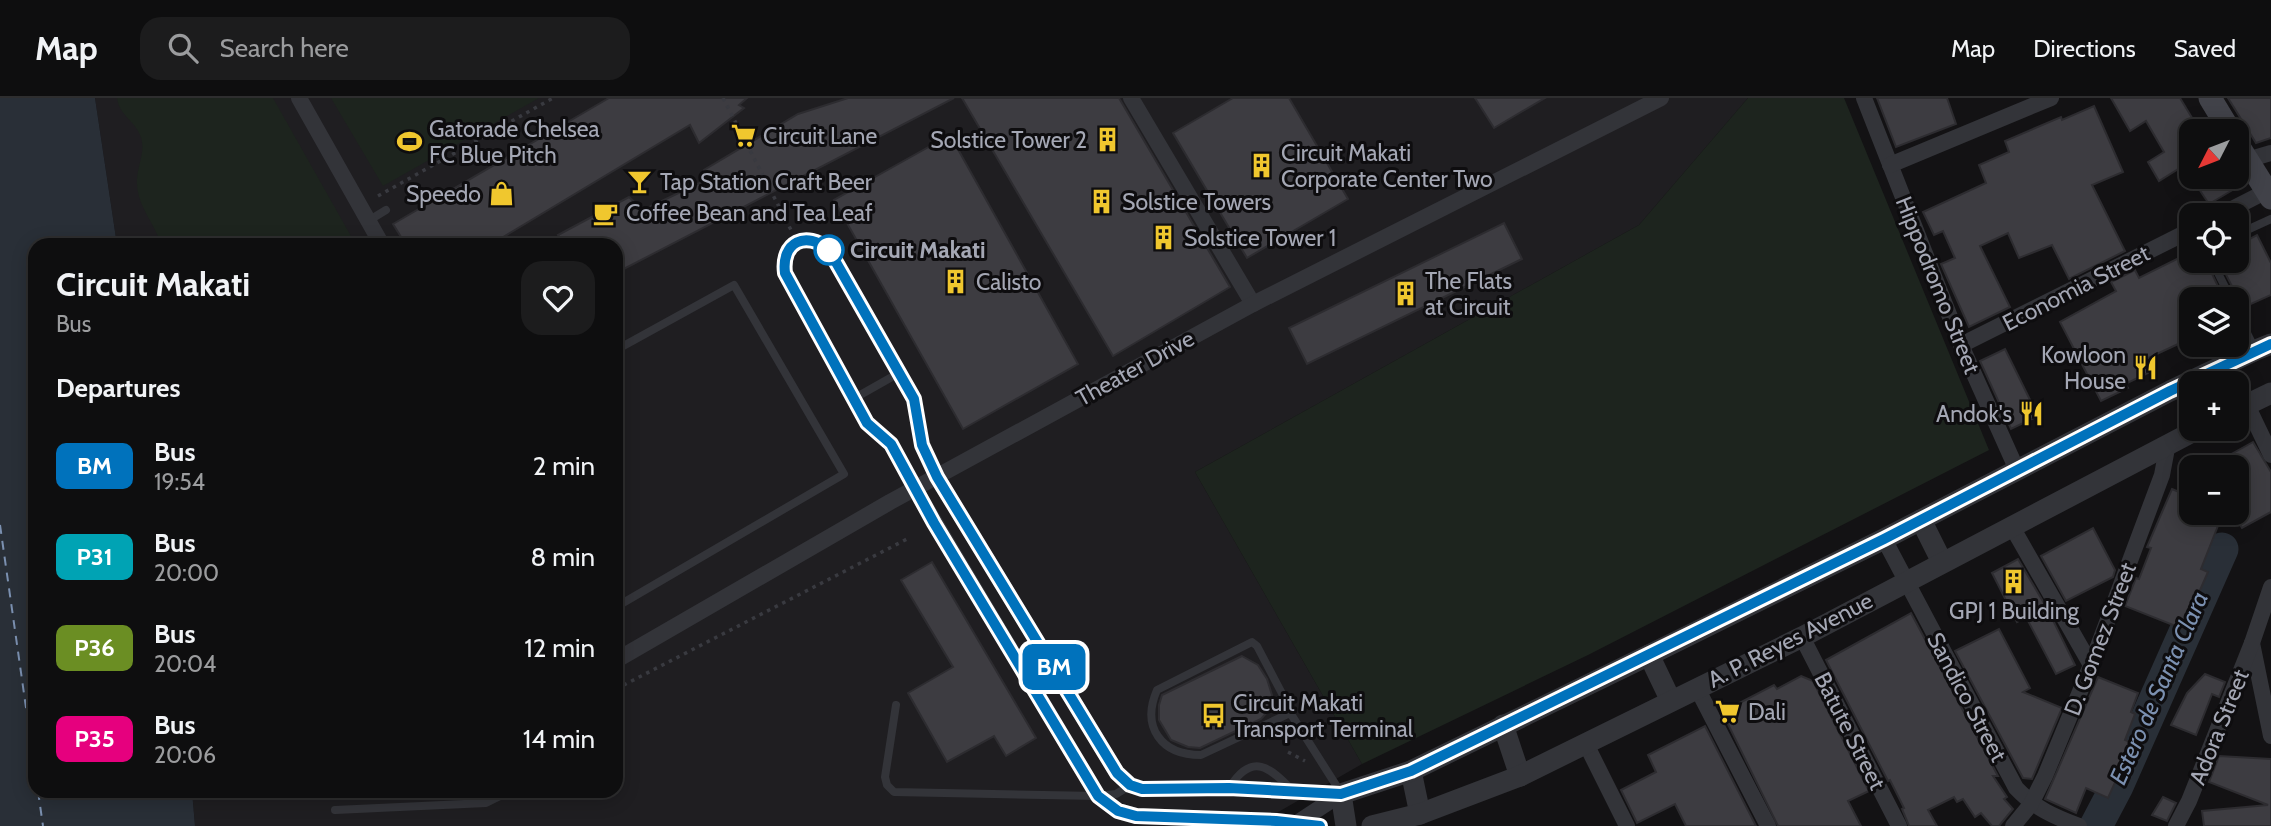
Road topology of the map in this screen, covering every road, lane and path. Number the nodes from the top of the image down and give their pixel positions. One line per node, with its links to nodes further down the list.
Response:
1 (299, 98): 19 (street)
2 (553, 98): 15 (path)
3 (723, 98): 23 (path)
4 (1131, 98): 24 (street)
5 (1661, 98): 24 (street, Theater Drive)
6 (1864, 98): 13 (street, Hippodromo Street)
7 (2051, 98): 13 (street)
8 (2210, 98): 9 (main road)
9 (2223, 119)
10 (2249, 151): 11 (street)
11 (2271, 153)
12 (2249, 162): 14 (main road)
13 (1890, 165): 26 (street, Hippodromo Street)
14 (2269, 195): 16 (street)
15 (378, 196)
16 (2249, 203)
17 (386, 210): 19 (lane)
18 (2271, 219): 20 (lane)
19 (368, 221): 22 (street)
20 (2249, 229)
21 (2179, 236): 26 (street, Economia Street)
22 (378, 238)
23 (797, 242): 29 (lane); 31 (lane)
24 (1253, 304): 38 (street, Theater Drive)
25 (2249, 328): 28 (lane)
26 (1961, 345): 37 (street, Hippodromo Street)
27 (623, 346): 47 (lane)
28 (2263, 347): 37 (street, A. P. Reyes Avenue)
29 (899, 373): 31 (lane); 38 (lane)
30 (2271, 393): 32 (street)
31 (853, 399): 39 (lane)
32 (2249, 404)
33 (2249, 419): 36 (street)
34 (2179, 438): 35 (street, A. P. Reyes Avenue)
35 (2168, 443): 41 (street, A. P. Reyes Avenue); 54 (street, D. Gomez Street)
36 (2271, 455)
37 (2017, 470): 40 (street, A. P. Reyes Avenue)
38 (937, 477): 39 (street, Theater Drive); 48 (street)
39 (915, 489): 50 (street); 52 (street, Theater Drive)
40 (1921, 520): 43 (street, A. P. Reyes Avenue); 44 (street)
41 (2011, 526): 44 (street, A. P. Reyes Avenue); 54 (street)
42 (909, 538): 56 (path)
43 (1884, 539): 45 (street, Sandico Street); 53 (street, A. P. Reyes Avenue)
44 (1942, 562): 45 (street, A. P. Reyes Avenue)
45 (1905, 581): 49 (street, A. P. Reyes Avenue); 75 (street, Sandico Street)
46 (2271, 587): 51 (street, Adora Street)
47 (623, 603)
48 (1028, 625): 50 (street); 55 (street)
49 (1801, 637): 57 (street, A. P. Reyes Avenue); 84 (street, Batute Street)
50 (1005, 638): 58 (street)
51 (2252, 643): 63 (street); 87 (street, Adora Street)
52 (623, 654)
53 (1649, 655): 59 (street); 62 (street, A. P. Reyes Avenue)
54 (2091, 664): 75 (street, D. Gomez Street)
55 (1062, 681): 58 (street); 69 (street)
56 (623, 685)
57 (1698, 688): 59 (street, A. P. Reyes Avenue); 83 (street)
58 (1039, 695): 73 (street)
59 (1671, 701): 64 (street, A. P. Reyes Avenue)
60 (895, 705): 73 (lane)
61 (1289, 712): 61 (lane); 72 (lane)
62 (1503, 725): 67 (street, A. P. Reyes Avenue); 68 (street)
63 (2271, 736)
64 (1586, 744): 68 (street, A. P. Reyes Avenue); 82 (street)
65 (1287, 752): 66 (path)
66 (1303, 762)
67 (1411, 771): 72 (street, A. P. Reyes Avenue); 77 (street)
68 (1520, 776): 77 (street, A. P. Reyes Avenue)
69 (1130, 785): 70 (street); 73 (lane)
70 (1229, 788): 71 (street); 71 (lane)
71 (1295, 793): 72 (street)
72 (1341, 794): 78 (street); 80 (street)
73 (1098, 796): 78 (street)
74 (496, 798): 76 (lane)
75 (2031, 804): 85 (street, D. Gomez Street); 86 (street, Sandico Street)
76 (335, 810)
77 (1420, 814): 81 (street, A. P. Reyes Avenue)
78 (1294, 825): 79 (street)
79 (1320, 826)
80 (1346, 826)
81 (1372, 826)
82 (1627, 826)
83 (1768, 826)
84 (1899, 826)
85 (2013, 826)
86 (2079, 826)
87 (2176, 826)

